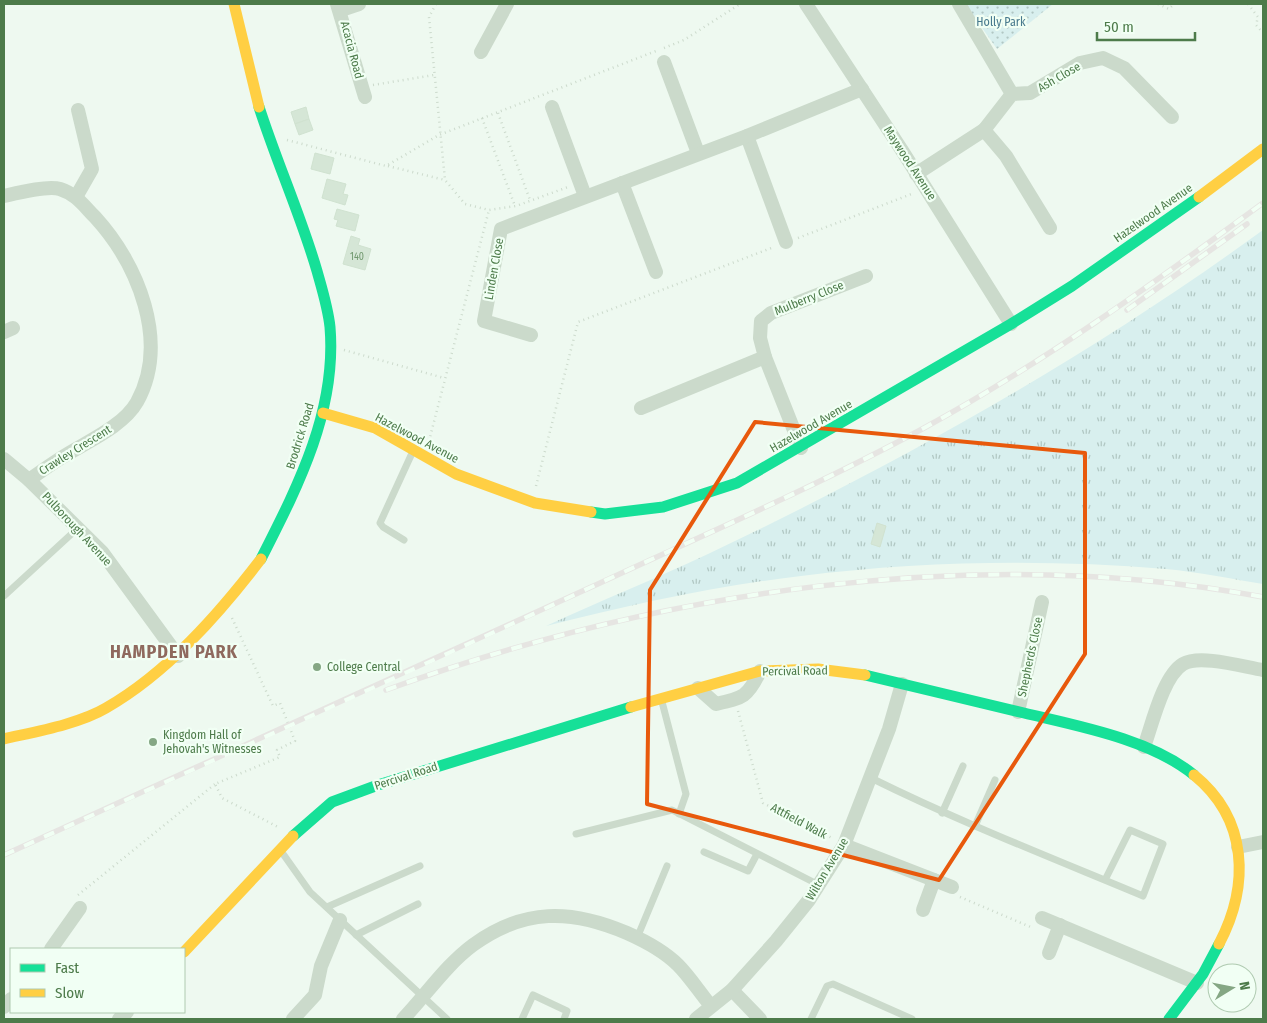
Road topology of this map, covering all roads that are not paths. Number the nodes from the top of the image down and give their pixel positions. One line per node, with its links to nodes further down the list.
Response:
1 (234, 4): 32 (street, Brodrick Road)
2 (359, 4): 6 (street)
3 (507, 4): 7 (street)
4 (806, 4): 9 (street, Maywood Avenue)
5 (960, 4): 11 (street)
6 (339, 7): 10 (street, Acacia Road)
7 (481, 52)
8 (664, 62): 18 (street)
9 (862, 89): 16 (street, Linden Close); 19 (street, Maywood Avenue)
10 (363, 92)
11 (1012, 94): 14 (street, Ash Close); 15 (street)
12 (552, 107): 21 (street)
13 (78, 110): 23 (street)
14 (1172, 117)
15 (984, 130): 19 (street); 24 (street)
16 (747, 136): 18 (street, Linden Close); 25 (street)
17 (1263, 149): 28 (street, Hazelwood Avenue)
18 (698, 153): 20 (street, Linden Close)
19 (916, 174): 28 (street, Maywood Avenue)
20 (622, 183): 21 (street, Linden Close); 26 (street)
21 (583, 189): 29 (street, Linden Close)
22 (4, 196): 23 (street, Crawley Crescent)
23 (76, 197): 36 (street, Crawley Crescent)
24 (1050, 228)
25 (786, 242)
26 (656, 272)
27 (866, 276): 30 (street, Mulberry Close)
28 (1011, 324): 33 (street, Hazelwood Avenue)
29 (531, 335)
30 (765, 357): 31 (street); 33 (street, Mulberry Close)
31 (640, 408)
32 (323, 413): 34 (street, Hazelwood Avenue); 41 (street, Brodrick Road)
33 (801, 448): 34 (street, Hazelwood Avenue)
34 (413, 450): 38 (lane)
35 (4, 459): 36 (street, Pulborough Avenue)
36 (29, 480): 37 (street, Pulborough Avenue)
37 (78, 528): 39 (lane); 41 (street, Pulborough Avenue)
38 (404, 540)
39 (4, 596)
40 (1042, 602): 47 (street, Shepherds Close)
41 (178, 656): 48 (street, Brodrick Road)
42 (1263, 670): 49 (street)
43 (760, 671): 44 (street, Percival Road); 45 (street, Percival Road); 45 (street)
44 (902, 684): 47 (street, Percival Road); 51 (street, Wilton Avenue)
45 (698, 688): 46 (street, Percival Road)
46 (661, 698): 54 (lane); 60 (street, Percival Road)
47 (1018, 712): 49 (street, Percival Road)
48 (4, 739)
49 (1144, 747): 59 (street, Percival Road)
50 (963, 766): 53 (lane)
51 (871, 778): 53 (lane); 58 (street, Wilton Avenue)
52 (995, 780): 55 (lane)
53 (942, 813): 55 (lane)
54 (679, 814): 56 (lane); 62 (lane)
55 (975, 826): 66 (lane)
56 (576, 834)
57 (1263, 842): 59 (street)
58 (844, 845): 65 (street); 67 (street, Wilton Avenue)
59 (1238, 847): 81 (street, Percival Road)
60 (281, 851): 70 (lane); 79 (street, Percival Road)
61 (704, 852): 62 (lane)
62 (757, 854): 67 (lane)
63 (420, 866): 70 (lane)
64 (667, 866): 77 (lane)
65 (934, 880): 68 (street); 72 (street)
66 (1105, 880): 66 (lane)
67 (819, 885): 82 (street, Wilton Avenue)
68 (952, 887)
69 (418, 904): 76 (lane)
70 (327, 907): 74 (lane)
71 (80, 908): 78 (street)
72 (923, 910)
73 (1042, 918): 75 (street)
74 (340, 920): 76 (lane); 85 (street)
75 (1060, 925): 80 (street); 81 (street)
76 (356, 935): 83 (lane)
77 (637, 938): 83 (street); 84 (street)
78 (52, 948)
79 (185, 951)
80 (1049, 953)
81 (1197, 983): 94 (street, Percival Road)
82 (732, 990): 84 (street, Wilton Avenue); 91 (street)
83 (424, 997): 86 (street); 87 (lane)
84 (712, 1006): 90 (street, Wilton Avenue)
85 (293, 1019)
86 (403, 1019)
87 (447, 1019)
88 (522, 1019): 89 (lane)
89 (564, 1019)
90 (696, 1019)
91 (760, 1019)
92 (811, 1019): 93 (lane)
93 (912, 1019)
94 (1169, 1019)

